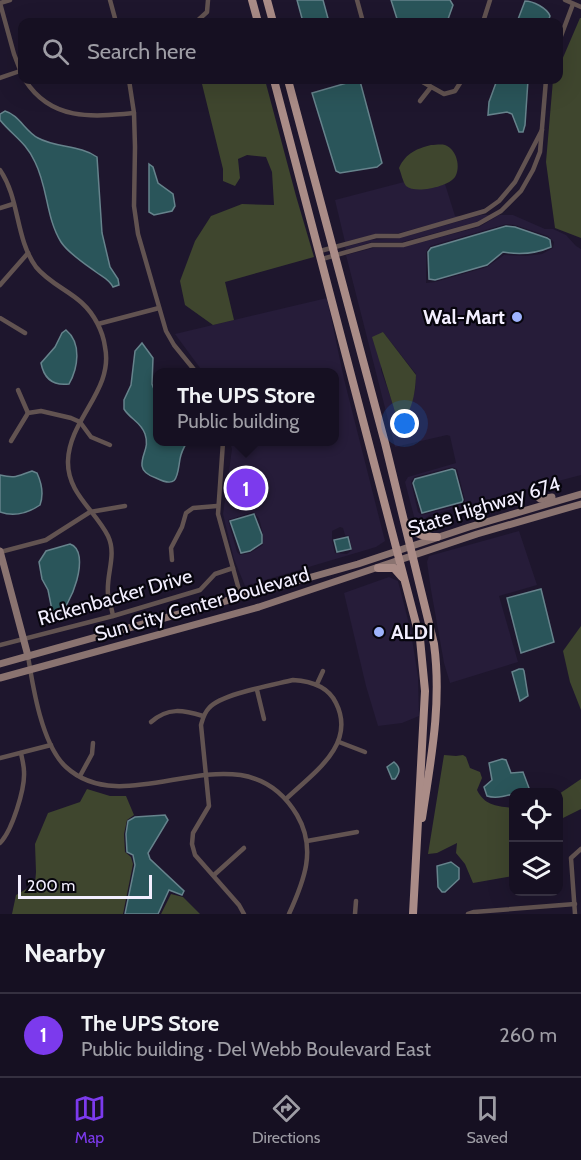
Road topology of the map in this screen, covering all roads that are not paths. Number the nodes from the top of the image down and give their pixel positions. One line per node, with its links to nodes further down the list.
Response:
1 (10, 0): 9 (street)
2 (110, 0): 12 (street)
3 (208, 0): 13 (street)
4 (252, 0): 14 (main road)
5 (267, 0): 15 (main road)
6 (357, 0): 16 (street)
7 (490, 0): 17 (street)
8 (565, 0): 10 (street)
9 (0, 3): 19 (street)
10 (573, 4): 11 (street); 18 (street)
11 (581, 7)
12 (115, 18)
13 (200, 18)
14 (257, 18)
15 (272, 18)
16 (362, 18)
17 (484, 18)
18 (563, 31)
19 (18, 63)
20 (18, 74): 21 (street)
21 (0, 78)
22 (28, 84): 31 (street)
23 (130, 84): 31 (street)
24 (275, 84): 38 (main road)
25 (289, 84): 36 (main road)
26 (426, 84): 29 (street)
27 (459, 84): 29 (street)
28 (546, 84): 32 (street)
29 (431, 87): 30 (street)
30 (420, 101)
31 (134, 113): 40 (street)
32 (542, 130): 36 (street); 36 (street)
33 (0, 170): 34 (street)
34 (13, 204): 35 (street); 37 (street)
35 (0, 208)
36 (334, 251): 38 (street); 57 (main road)
37 (28, 254): 39 (street); 42 (street)
38 (321, 255): 61 (main road)
39 (0, 285)
40 (159, 308): 42 (street); 44 (street)
41 (0, 318): 43 (street)
42 (98, 324): 47 (street)
43 (25, 333)
44 (193, 368)
45 (18, 390): 46 (street)
46 (28, 414): 47 (street); 48 (street)
47 (80, 422): 49 (street); 56 (street)
48 (11, 441)
49 (110, 445)
50 (223, 446): 54 (street)
51 (581, 492): 55 (main road, State Highway 674); 55 (main road)
52 (581, 502): 62 (main road, State Highway 674)
53 (125, 506): 56 (street)
54 (218, 506): 63 (street); 65 (street)
55 (529, 508): 58 (main road, State Highway 674)
56 (90, 512): 60 (street); 69 (street)
57 (404, 518): 58 (main road); 59 (main road)
58 (437, 537): 59 (main road, State Highway 674)
59 (410, 546): 61 (main road, State Highway 674); 62 (main road)
60 (0, 551): 71 (main road)
61 (398, 551): 64 (main road); 68 (main road, Sun City Center Boulevard)
62 (412, 556): 64 (main road, Sun City Center Boulevard); 97 (main road)
63 (171, 560)
64 (400, 560): 66 (main road, Sun City Center Boulevard); 67 (main road)
65 (233, 568): 68 (street); 69 (street, Rickenbacker Drive)
66 (378, 568): 67 (main road); 70 (main road, Sun City Center Boulevard)
67 (406, 585): 97 (main road)
68 (241, 598): 70 (main road); 73 (main road, Sun City Center Boulevard)
69 (113, 616): 71 (street, Rickenbacker Drive)
70 (171, 632): 75 (main road, Sun City Center Boulevard)
71 (24, 639): 72 (street, Rickenbacker Drive); 73 (main road)
72 (0, 645)
73 (28, 656): 74 (main road, Sun City Center Boulevard); 75 (street)
74 (0, 664)
75 (30, 670): 77 (main road, Sun City Center Boulevard); 85 (street)
76 (322, 672): 78 (street)
77 (0, 678)
78 (316, 684): 79 (street); 83 (street)
79 (257, 690): 80 (street); 81 (street)
80 (203, 716): 82 (street); 89 (street)
81 (264, 719)
82 (151, 722)
83 (339, 742): 86 (street); 91 (street)
84 (93, 743): 90 (street)
85 (51, 745): 87 (street); 90 (street)
86 (366, 752)
87 (21, 753): 88 (street); 94 (street)
88 (0, 758)
89 (207, 775): 90 (street); 91 (street); 98 (street)
90 (80, 776)
91 (285, 799): 93 (street)
92 (357, 832): 93 (street)
93 (307, 840): 103 (street)
94 (0, 843)
95 (244, 848): 98 (street)
96 (581, 849): 100 (street)
97 (416, 852): 105 (main road)
98 (214, 875): 102 (street)
99 (356, 902): 104 (street)
100 (574, 904): 101 (street); 107 (street)
101 (520, 911): 106 (street)
102 (244, 914)
103 (289, 914)
104 (355, 914)
105 (413, 914)
106 (468, 914)
107 (575, 914)

